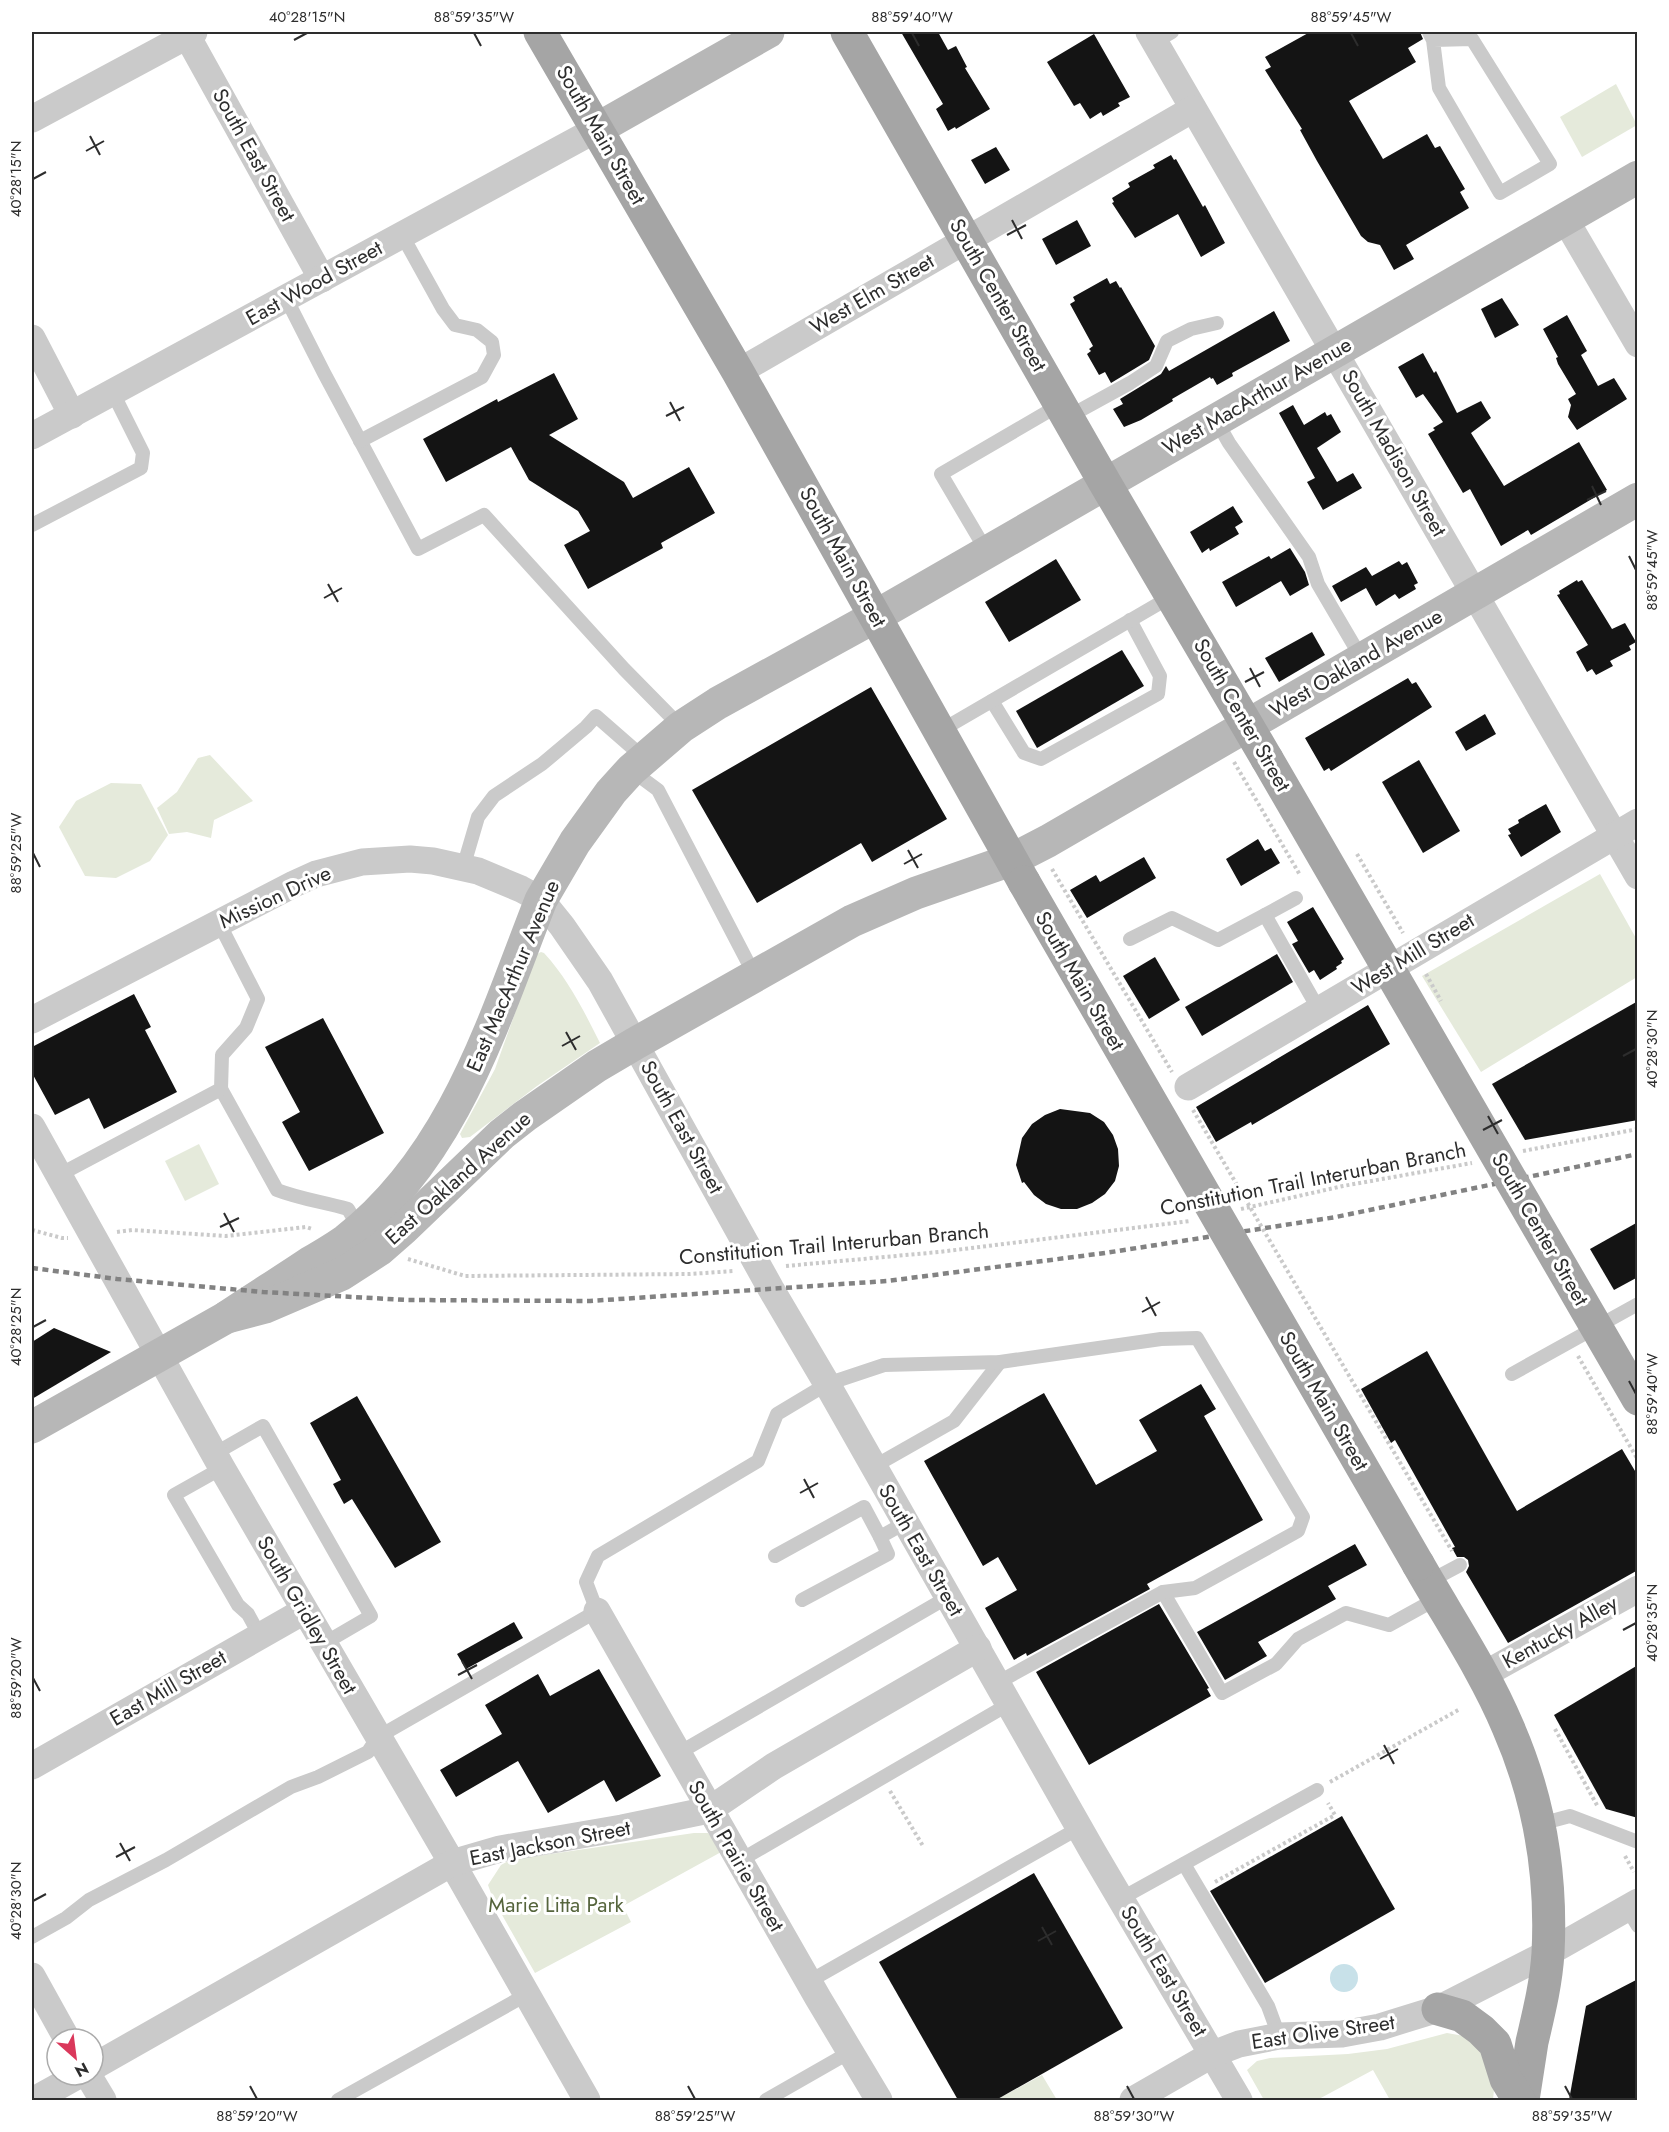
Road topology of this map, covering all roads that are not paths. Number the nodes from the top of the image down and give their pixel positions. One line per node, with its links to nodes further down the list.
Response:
1 (540, 32): 9 (main road, South Main Street)
2 (768, 32): 9 (main road)
3 (847, 32): 13 (main road, South Center Street)
4 (189, 33): 8 (street); 14 (street, South East Street)
5 (1159, 35): 7 (street, South Madison Street)
6 (1431, 36): 6 (lane)
7 (1194, 109): 13 (street, West Elm Street); 19 (street, South Madison Street)
8 (32, 119)
9 (597, 129): 12 (street, East Wood Street); 20 (main road, South Main Street)
10 (1638, 177): 11 (main road, West MacArthur Avenue)
11 (1565, 219): 18 (street); 19 (main road, West MacArthur Avenue)
12 (402, 235): 14 (street, East Wood Street); 26 (lane)
13 (967, 240): 20 (street, West Elm Street); 22 (main road, South Center Street)
14 (322, 279): 15 (street, East Wood Street)
15 (286, 298): 21 (street, East Wood Street); 26 (lane)
16 (1217, 323): 22 (lane)
17 (32, 338): 23 (street)
18 (1638, 345)
19 (1335, 351): 24 (main road, West MacArthur Avenue); 31 (street, South Madison Street)
20 (738, 372): 33 (main road, South Main Street)
21 (113, 393): 23 (street, East Wood Street); 29 (lane)
22 (1064, 410): 27 (main road, South Center Street); 30 (lane)
23 (72, 415): 25 (street, East Wood Street)
24 (1216, 420): 27 (main road, West MacArthur Avenue); 35 (lane)
25 (32, 436)
26 (360, 441): 38 (lane)
27 (1106, 483): 30 (main road, West MacArthur Avenue); 32 (main road, South Center Street)
28 (1638, 499): 31 (main road, West Oakland Avenue)
29 (32, 525)
30 (987, 552): 33 (main road, West MacArthur Avenue)
31 (1475, 594): 35 (main road, West Oakland Avenue); 42 (street, South Madison Street)
32 (1172, 596): 34 (lane); 37 (main road, South Center Street)
33 (876, 616): 38 (main road, East MacArthur Avenue); 39 (main road, South Main Street)
34 (1130, 620): 36 (lane); 36 (lane)
35 (1362, 659): 37 (main road, West Oakland Avenue)
36 (992, 701): 39 (lane)
37 (1248, 725): 44 (main road, West Oakland Avenue); 65 (main road, South Center Street, bridge)
38 (681, 727): 40 (main road, East MacArthur Avenue)
39 (940, 731): 44 (main road, South Main Street)
40 (638, 764): 43 (lane); 47 (main road, East MacArthur Avenue); 51 (lane)
41 (1638, 822): 42 (street, West Mill Street)
42 (1614, 836): 45 (street, South Madison Street); 52 (street, West Mill Street)
43 (463, 868): 47 (street, Mission Drive); 49 (street, Mission Drive)
44 (1029, 870): 51 (main road, East Oakland Avenue); 73 (main road, South Main Street, bridge)
45 (1638, 876)
46 (1296, 898): 48 (lane)
47 (541, 900): 54 (street, Mission Drive); 59 (main road, East MacArthur Avenue)
48 (1265, 915): 50 (lane); 52 (lane)
49 (219, 922): 53 (street, Mission Drive); 55 (lane)
50 (1130, 939)
51 (755, 976): 54 (main road, East Oakland Avenue)
52 (1319, 1010): 56 (street, West Mill Street)
53 (32, 1020)
54 (636, 1043): 59 (main road, East Oakland Avenue); 64 (street, South East Street)
55 (221, 1089): 58 (lane); 59 (lane)
56 (1184, 1090)
57 (32, 1127): 58 (street, South Gridley Street)
58 (59, 1176): 61 (street, South Gridley Street)
59 (361, 1239): 61 (main road, East MacArthur Avenue)
60 (1638, 1304): 63 (lane)
61 (159, 1355): 66 (main road); 67 (street, South Gridley Street)
62 (1000, 1362): 64 (lane); 68 (lane); 75 (lane)
63 (1512, 1374)
64 (827, 1384): 68 (street, South East Street); 79 (lane)
65 (1638, 1399)
66 (32, 1427)
67 (218, 1461): 78 (street, South Gridley Street); 80 (lane); 81 (lane)
68 (873, 1467): 69 (street, South East Street)
69 (905, 1523): 70 (lane); 76 (street, South East Street)
70 (879, 1537): 71 (lane); 77 (lane)
71 (775, 1556)
72 (1460, 1565): 73 (lane)
73 (1428, 1581): 75 (lane); 83 (main road, South Main Street)
74 (1638, 1589): 83 (street, Kentucky Alley)
75 (1163, 1592): 84 (lane)
76 (948, 1597): 82 (street, South East Street); 86 (lane)
77 (802, 1600)
78 (304, 1611): 80 (street, East Mill Street); 81 (street, South Gridley Street)
79 (597, 1611): 85 (lane); 86 (street, South Prairie Street)
80 (260, 1636): 87 (street, East Mill Street)
81 (323, 1644): 85 (street, South Gridley Street)
82 (978, 1648): 84 (street, South East Street); 89 (street, East Jackson Street)
83 (1483, 1675): 90 (main road, South Main Street)
84 (1003, 1693): 91 (street, South East Street); 93 (lane)
85 (378, 1737): 94 (street, South Gridley Street); 98 (lane)
86 (677, 1754): 89 (street, South Prairie Street)
87 (32, 1766)
88 (1317, 1790): 95 (lane)
89 (709, 1810): 93 (street, South Prairie Street); 94 (street, East Jackson Street)
90 (1540, 1824): 92 (lane); 99 (main road, South Main Street)
91 (1079, 1828): 96 (street, South East Street); 101 (lane)
92 (1638, 1842)
93 (739, 1861): 101 (street, South Prairie Street)
94 (452, 1863): 102 (street, South Gridley Street); 108 (street, East Jackson Street)
95 (1184, 1864): 96 (lane); 105 (lane)
96 (1120, 1899): 107 (street, South East Street)
97 (1634, 1912): 99 (street, East Olive Street)
98 (32, 1937)
99 (1548, 1953): 103 (street, East Olive Street); 117 (main road)
100 (32, 1976): 104 (street)
101 (808, 1982): 106 (street, South Prairie Street)
102 (526, 1995): 111 (lane); 112 (street, South Gridley Street)
103 (1438, 2009): 105 (street, East Olive Street); 117 (main road)
104 (60, 2027)
105 (1279, 2036): 107 (street, East Olive Street)
106 (850, 2052): 113 (lane); 114 (street, South Prairie Street)
107 (1213, 2054): 115 (street, East Olive Street); 116 (street, South East Street)
108 (105, 2060)
109 (57, 2087): 110 (street)
110 (34, 2100)
111 (338, 2100)
112 (587, 2100)
113 (766, 2100)
114 (879, 2100)
115 (1133, 2100)
116 (1239, 2100)
117 (1521, 2100)

